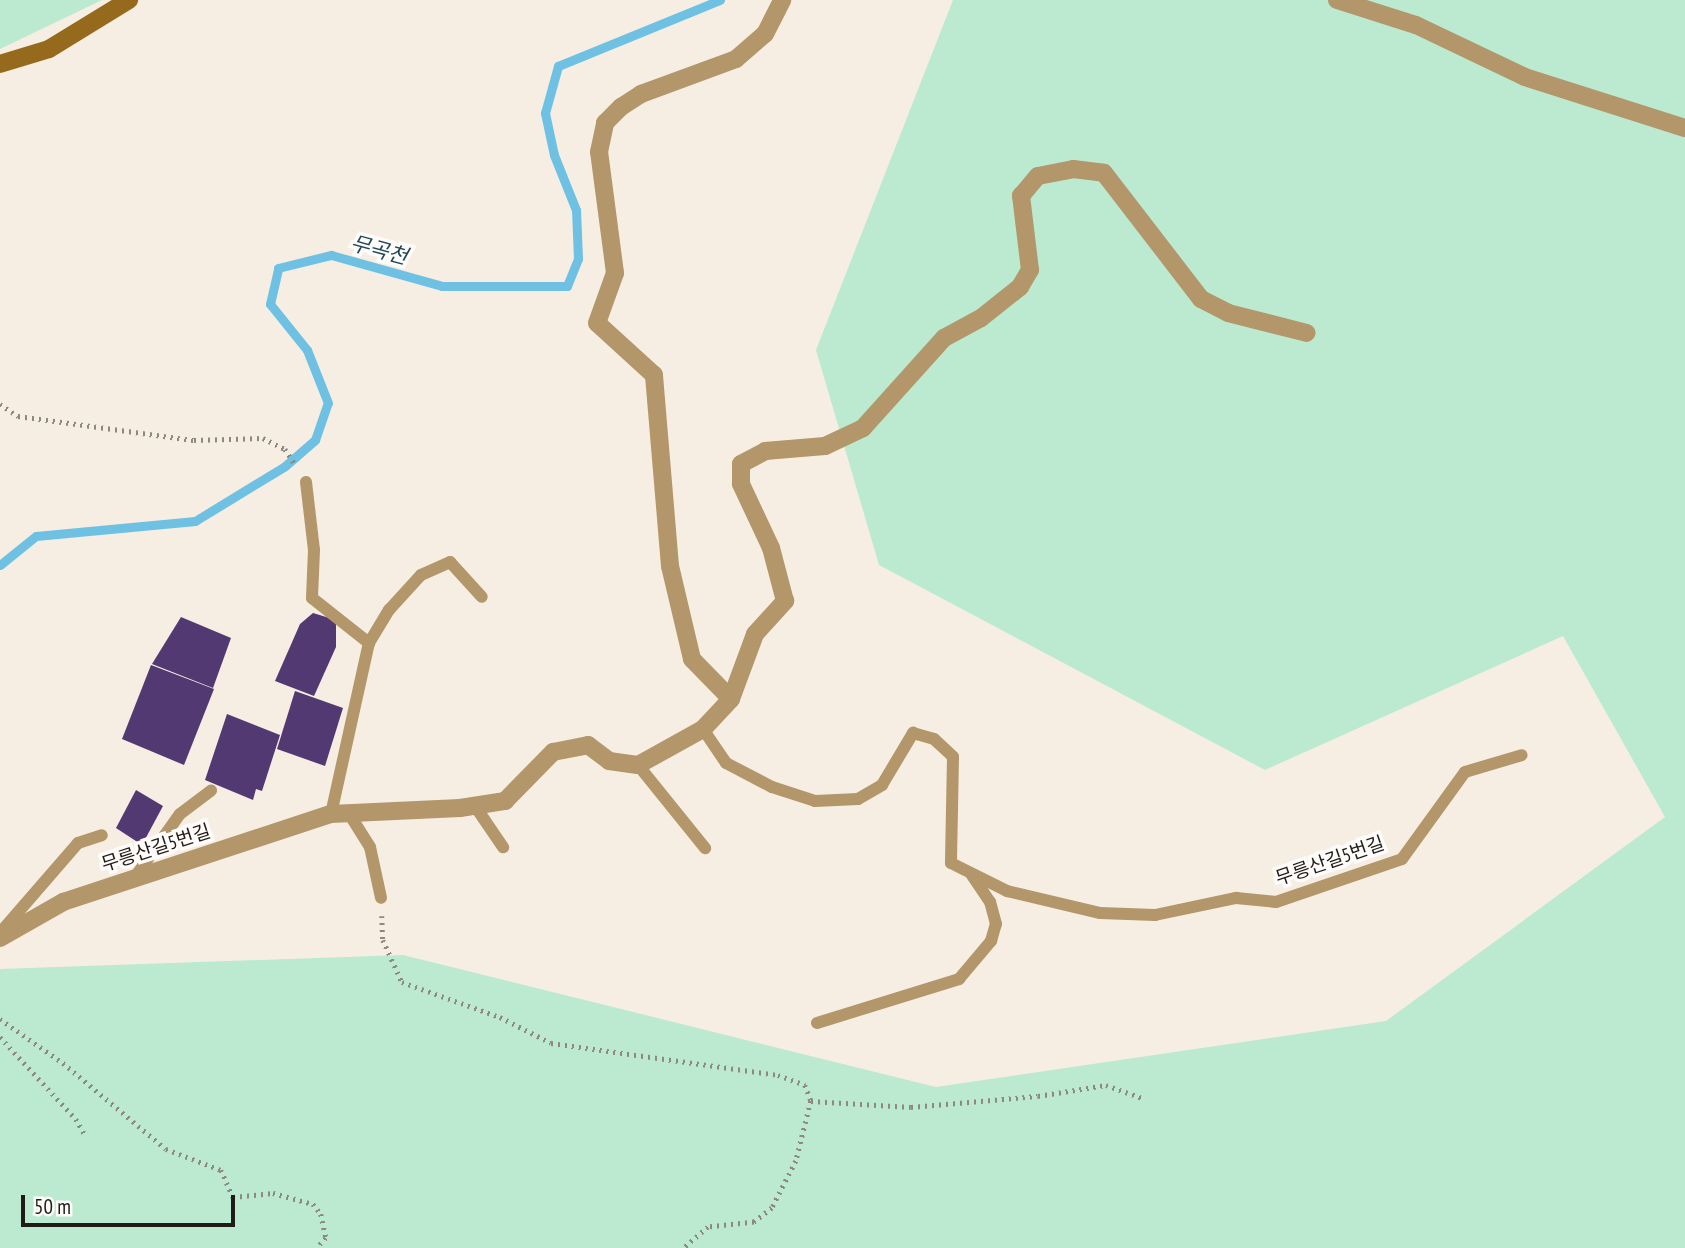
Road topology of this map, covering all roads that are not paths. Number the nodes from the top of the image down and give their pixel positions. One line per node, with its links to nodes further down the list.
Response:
1 (129, 0): 4 (street)
2 (782, 0): 10 (street)
3 (1337, 0): 5 (street)
4 (0, 64)
5 (1685, 128)
6 (1307, 333): 10 (street)
7 (306, 482): 9 (lane)
8 (482, 597): 9 (lane)
9 (369, 643): 16 (lane)
10 (731, 699): 11 (street)
11 (703, 729): 13 (street); 20 (lane, 무릉산길5번길)
12 (1522, 755): 20 (lane, 무릉산길5번길)
13 (638, 765): 15 (street, 무릉산길5번길); 19 (lane)
14 (211, 791): 21 (lane)
15 (475, 806): 16 (street, 무릉산길5번길); 18 (lane)
16 (340, 813): 21 (street, 무릉산길5번길); 22 (lane)
17 (102, 835): 23 (lane)
18 (503, 847)
19 (705, 848)
20 (969, 872): 24 (lane)
21 (135, 877): 23 (street, 무릉산길5번길)
22 (381, 898)
23 (0, 935)
24 (817, 1023)

